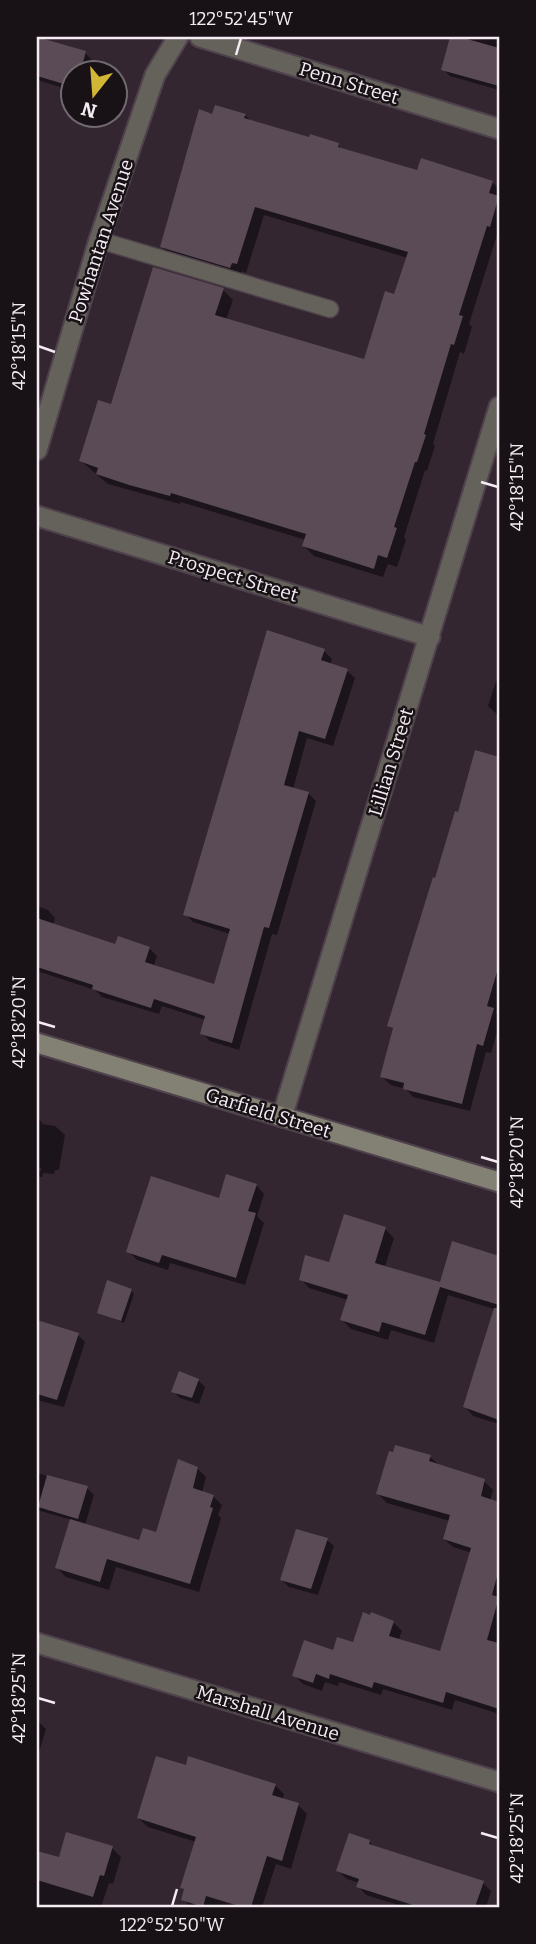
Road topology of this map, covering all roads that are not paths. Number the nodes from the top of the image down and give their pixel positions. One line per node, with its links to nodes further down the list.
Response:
1 (178, 37): 4 (street, Powhantan Avenue)
2 (200, 37): 3 (street, Penn Street)
3 (499, 129)
4 (99, 240): 5 (lane); 7 (street, Powhantan Avenue)
5 (330, 309)
6 (499, 407): 9 (street, Lillian Street)
7 (37, 450)
8 (37, 516): 9 (street, Prospect Street)
9 (430, 636): 11 (street, Lillian Street)
10 (37, 1043): 11 (main road, Garfield Street)
11 (282, 1117): 12 (main road, Garfield Street)
12 (499, 1182)
13 (37, 1643): 14 (street, Marshall Avenue)
14 (499, 1782)

